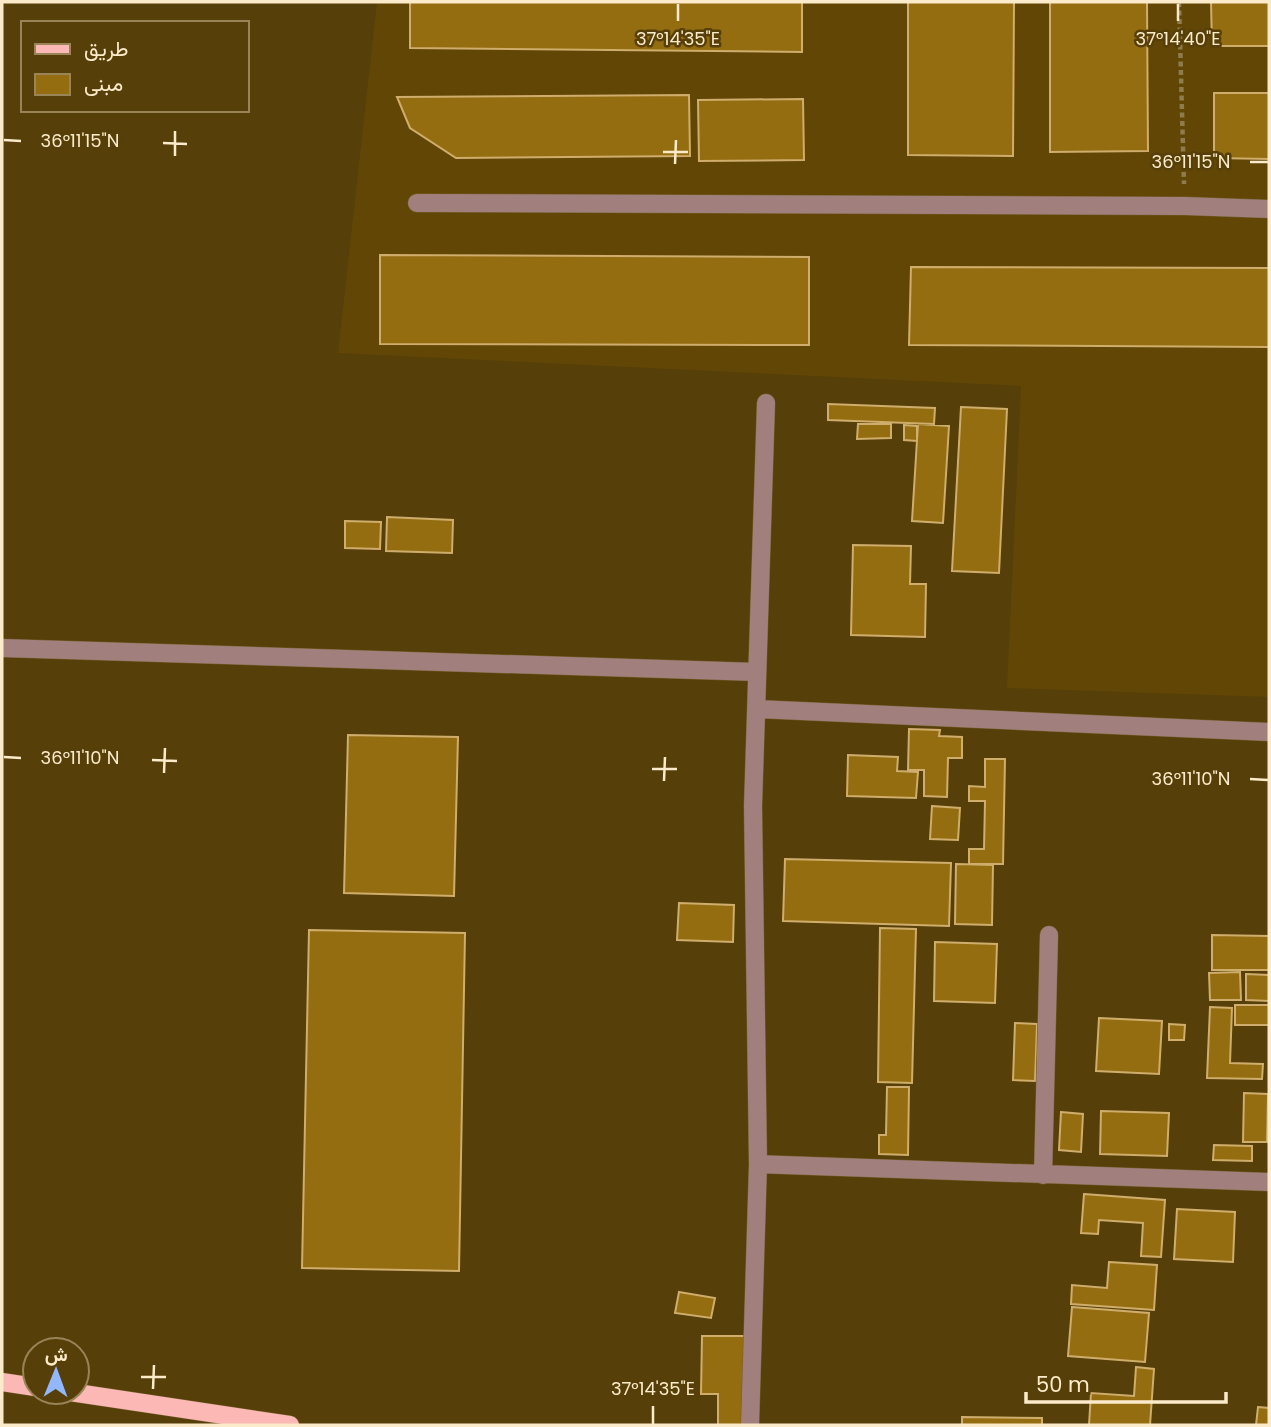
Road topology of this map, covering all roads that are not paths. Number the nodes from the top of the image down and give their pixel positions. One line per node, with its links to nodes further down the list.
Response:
1 (417, 203): 2 (street)
2 (1269, 209)
3 (766, 403): 5 (street)
4 (2, 648): 5 (street)
5 (757, 672): 6 (street)
6 (757, 709): 7 (street); 9 (street)
7 (1269, 732)
8 (1049, 935): 10 (street)
9 (758, 1164): 10 (street); 16 (street)
10 (1043, 1175): 11 (street)
11 (1269, 1182)
12 (2, 1382): 13 (main road)
13 (21, 1385)
14 (91, 1395): 15 (main road)
15 (290, 1425)
16 (750, 1425)

